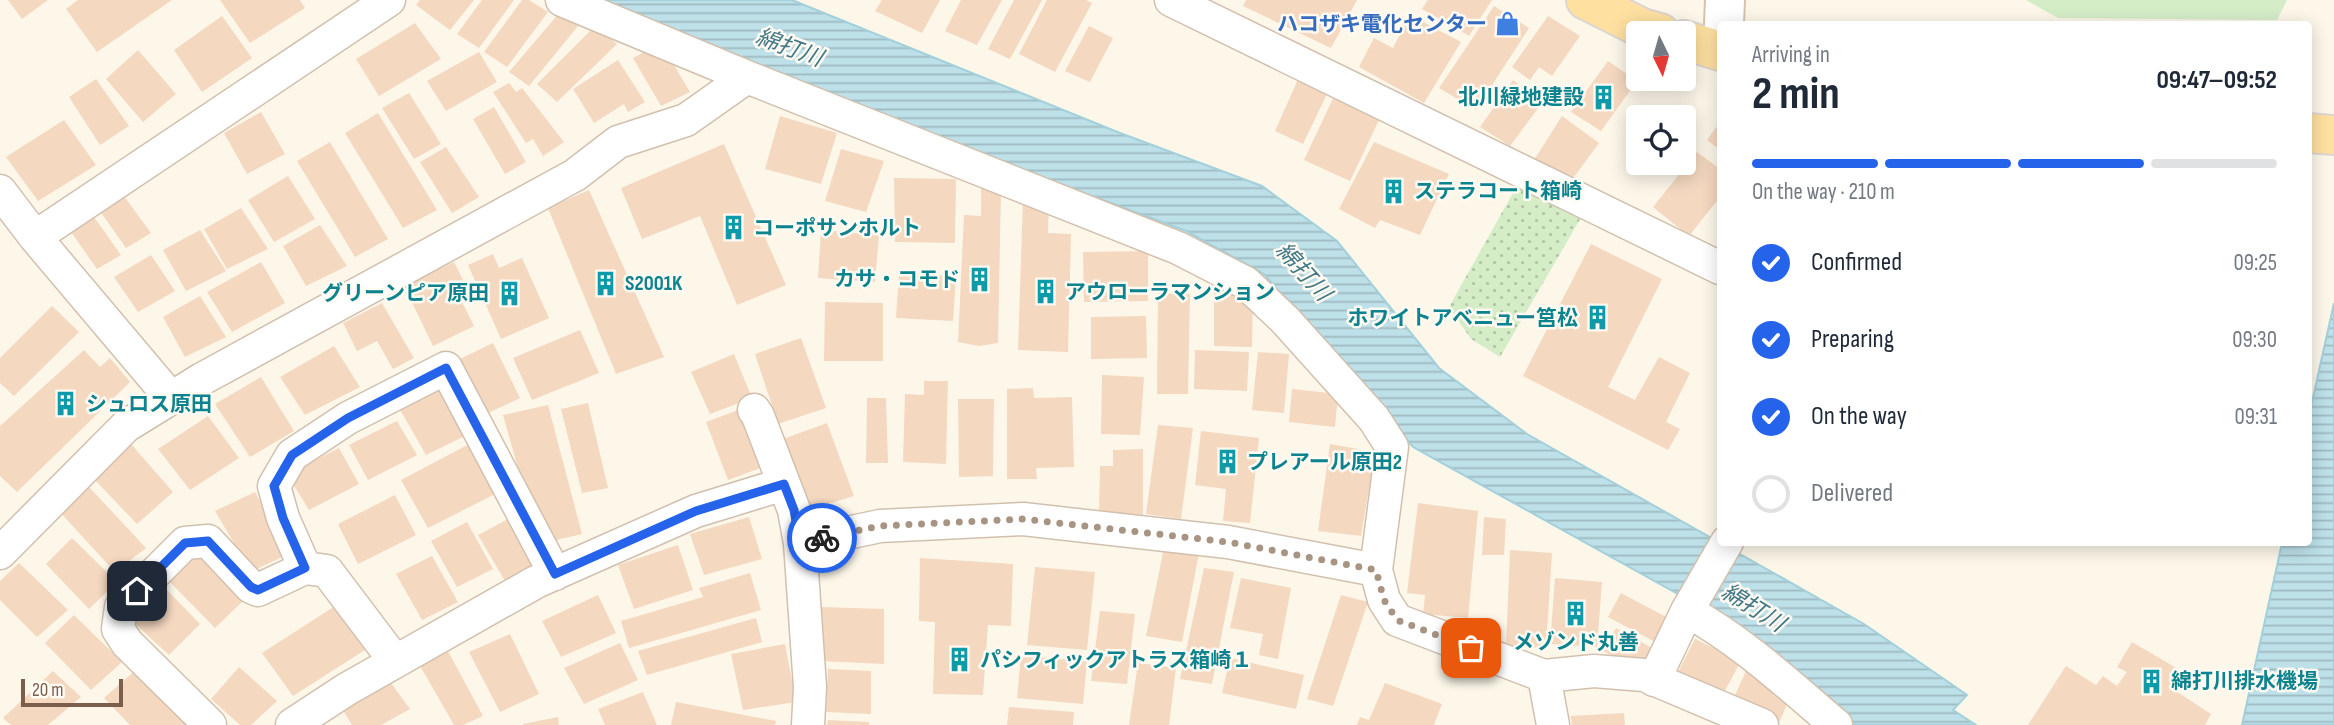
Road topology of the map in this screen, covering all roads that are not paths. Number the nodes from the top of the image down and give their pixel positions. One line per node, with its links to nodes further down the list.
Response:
1 (389, 0): 14 (street)
2 (562, 0): 10 (street)
3 (1171, 0): 15 (street)
4 (1586, 0): 6 (main road)
5 (1725, 0): 7 (street)
6 (1628, 21)
7 (1724, 21)
8 (1696, 44): 9 (main road)
9 (1717, 50)
10 (747, 77): 16 (street); 23 (street)
11 (2312, 133): 12 (main road)
12 (2334, 135)
13 (0, 191): 14 (street)
14 (35, 237): 16 (street)
15 (1717, 267)
16 (171, 398): 21 (street)
17 (754, 410): 18 (street)
18 (784, 484): 19 (street); 24 (street)
19 (800, 543): 23 (street); 31 (street)
20 (1725, 546): 25 (street)
21 (0, 552)
22 (305, 568): 24 (street); 26 (street); 29 (street)
23 (1376, 570): 27 (street)
24 (555, 574): 26 (street)
25 (1687, 611): 28 (street); 34 (street)
26 (395, 662): 30 (street)
27 (1544, 676): 28 (street); 32 (street)
28 (1654, 680): 33 (street)
29 (210, 725)
30 (292, 725)
31 (808, 725)
32 (1553, 725)
33 (1762, 725)
34 (1836, 725)

